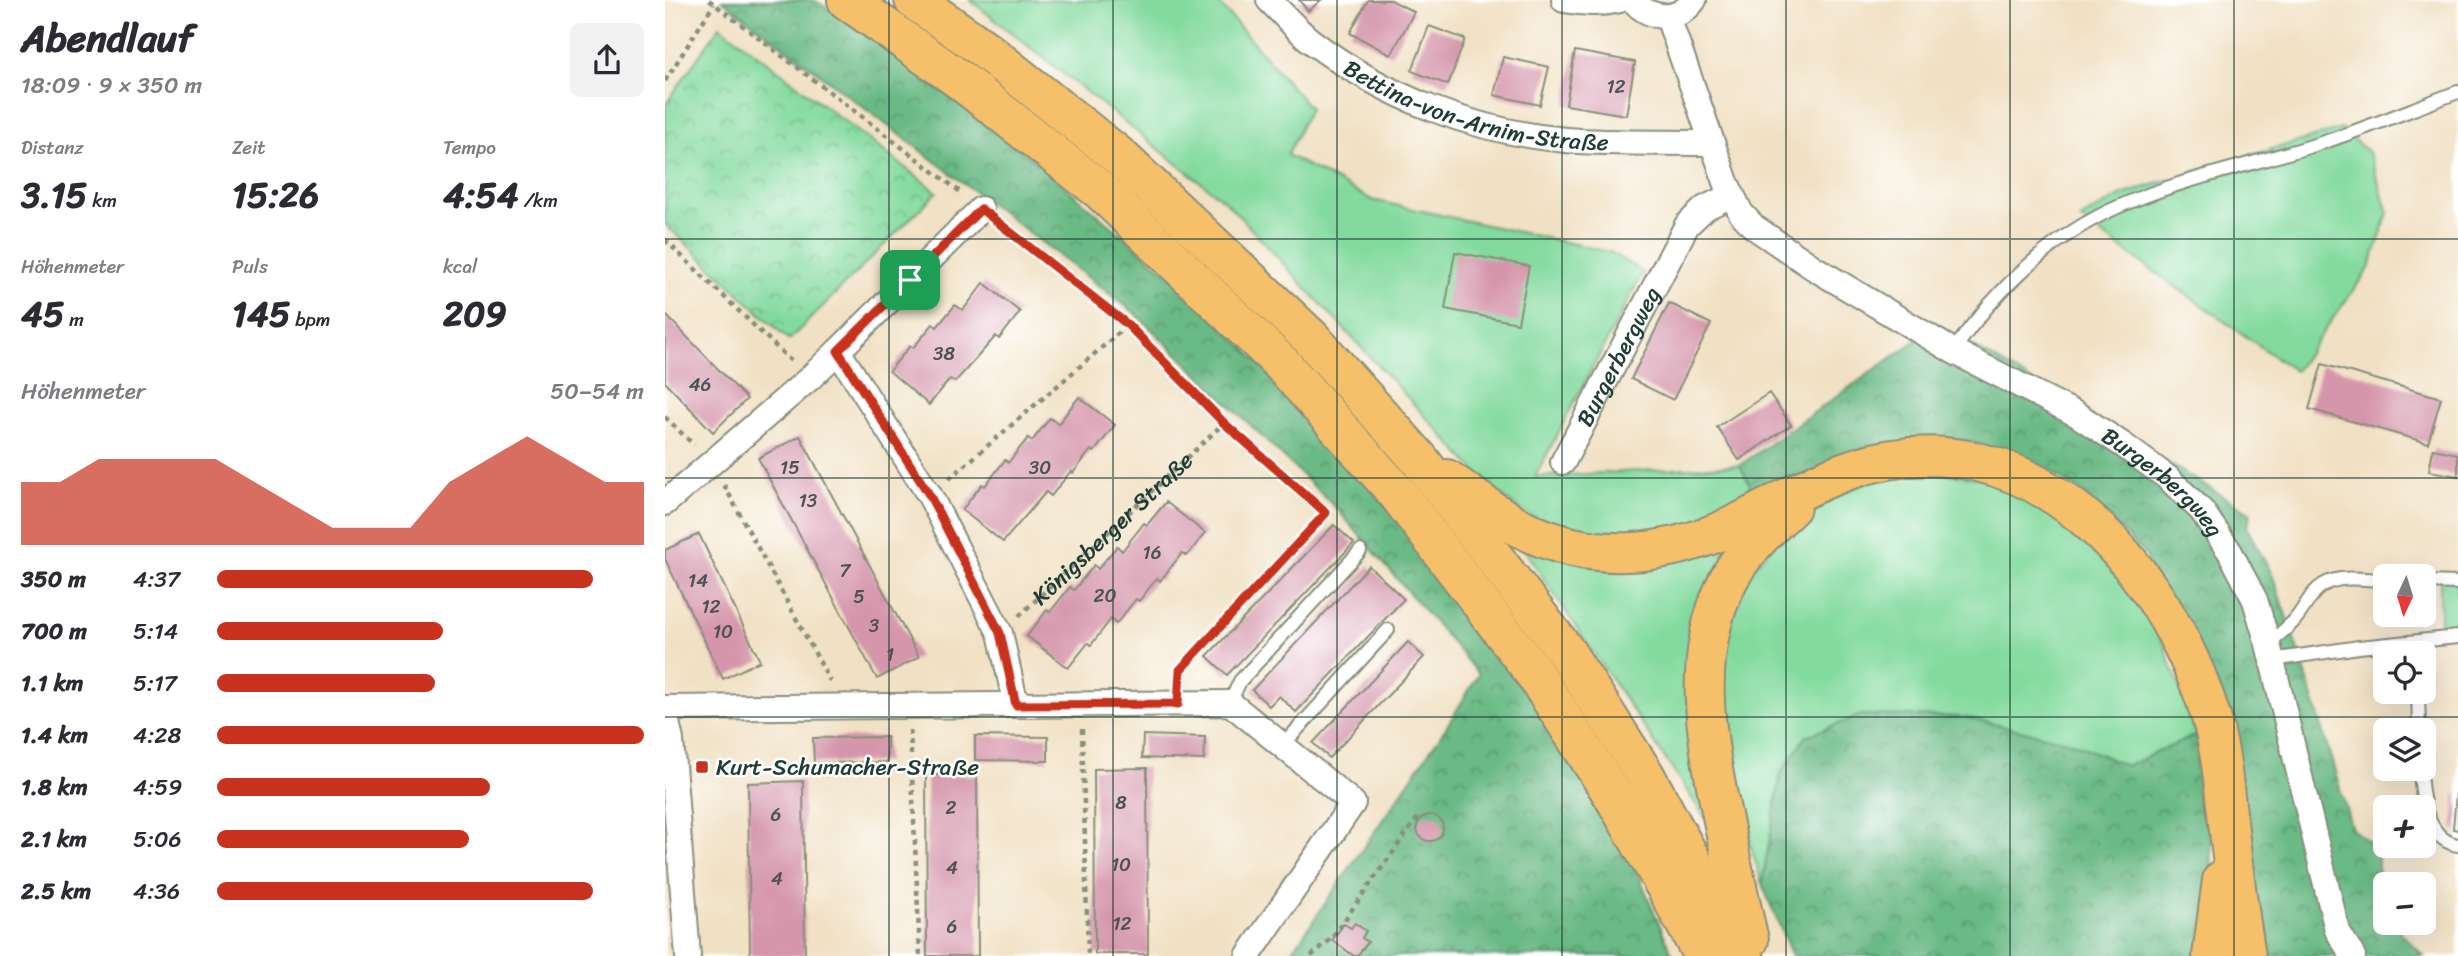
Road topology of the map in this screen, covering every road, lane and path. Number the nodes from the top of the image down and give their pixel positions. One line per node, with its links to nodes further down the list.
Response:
1 (847, 0): 57 (highway)
2 (914, 0): 22 (highway)
3 (1269, 0): 12 (street, Bettina-von-Arnim-Straße)
4 (1564, 0): 5 (street)
5 (1620, 0)
6 (1633, 0): 9 (street)
7 (1694, 0): 9 (street)
8 (712, 2): 10 (path); 14 (path)
9 (1668, 17): 12 (street, Burgerbergweg)
10 (665, 81)
11 (2458, 92): 18 (lane)
12 (1711, 143): 13 (street, Burgerbergweg)
13 (1732, 195): 18 (street, Burgerbergweg); 23 (street, Burgerbergweg)
14 (981, 209): 16 (path); 17 (street)
15 (665, 240): 19 (path)
16 (1128, 325): 21 (path); 26 (path)
17 (838, 351): 19 (street); 26 (street)
18 (1953, 351): 37 (street, Burgerbergweg)
19 (810, 378): 24 (street)
20 (665, 417): 24 (path)
21 (1224, 423): 33 (path, Königsberger Straße); 39 (path)
22 (1419, 459): 25 (highway); 58 (highway)
23 (1563, 461)
24 (712, 462): 27 (street); 42 (path)
25 (1825, 479): 50 (highway); 59 (highway)
26 (930, 496): 33 (street)
27 (665, 503)
28 (1360, 551): 38 (lane)
29 (2373, 580): 37 (lane)
30 (2436, 582): 31 (lane)
31 (2458, 583)
32 (1388, 631): 47 (lane)
33 (1000, 633): 40 (street)
34 (2458, 637): 35 (lane)
35 (2436, 642)
36 (2373, 647): 37 (lane)
37 (2270, 652): 62 (street, Burgerbergweg)
38 (1230, 703): 39 (street); 47 (street)
39 (1178, 704): 41 (street)
40 (1016, 705): 41 (street); 43 (street)
41 (1081, 705): 55 (path)
42 (843, 706): 43 (street); 44 (street)
43 (909, 706): 54 (path)
44 (665, 708)
45 (665, 713): 46 (street)
46 (668, 740): 53 (street)
47 (1283, 745): 52 (street)
48 (2421, 781): 51 (lane)
49 (1418, 817): 56 (path)
50 (2229, 829): 60 (highway); 61 (highway)
51 (2458, 845)
52 (1248, 955)
53 (688, 956)
54 (920, 956)
55 (1089, 956)
56 (1311, 956)
57 (1703, 956)
58 (1744, 956)
59 (1752, 956)
60 (2212, 956)
61 (2246, 956)
62 (2353, 956)

